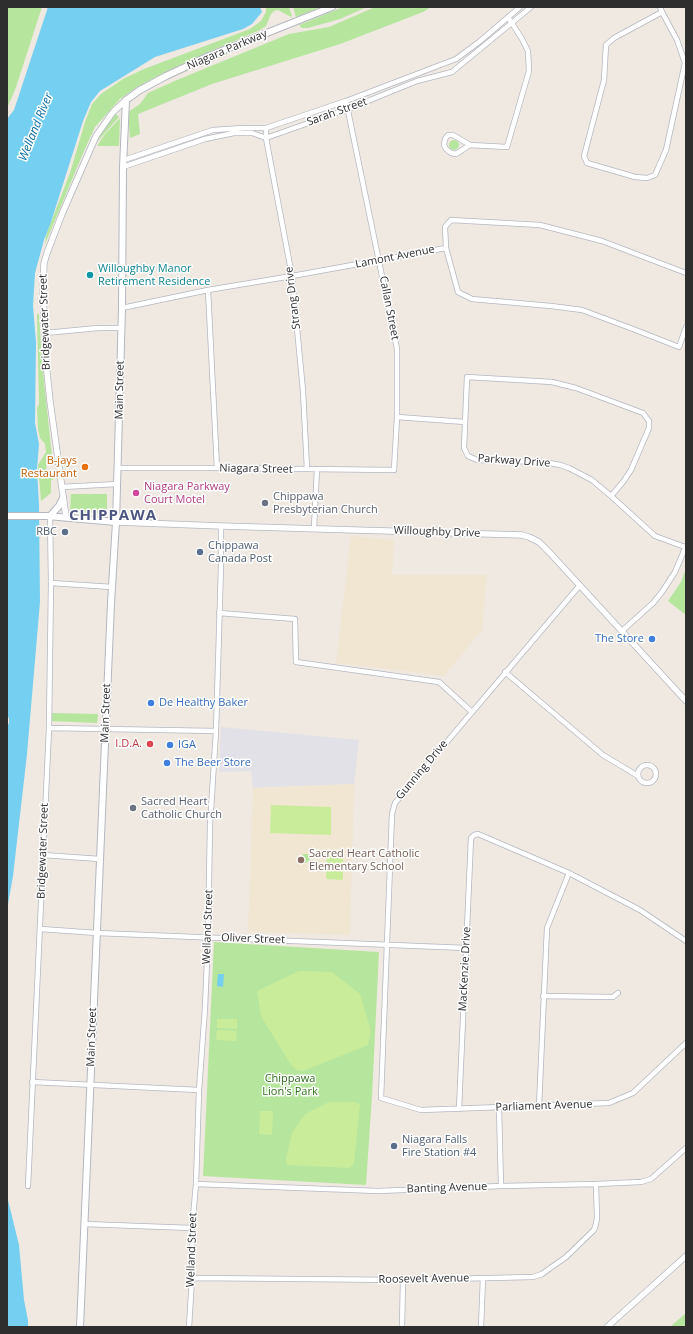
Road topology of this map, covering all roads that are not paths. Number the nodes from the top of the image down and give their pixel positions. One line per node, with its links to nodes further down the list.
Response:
1 (332, 7): 7 (main road, Niagara Parkway)
2 (520, 7): 5 (street, Sarah Street)
3 (531, 7): 6 (street, Sarah Street)
4 (661, 9): 4 (street)
5 (508, 17): 6 (street); 8 (street, Sarah Street)
6 (512, 23): 9 (street, Sarah Street); 12 (street)
7 (126, 100): 13 (main road, Main Street); 23 (street, Bridgewater Street)
8 (346, 101): 9 (street, Callan Street); 10 (street, Sarah Street)
9 (348, 109): 11 (street, Sarah Street); 16 (street, Callan Street)
10 (266, 128): 11 (street, Strang Drive); 13 (street, Sarah Street)
11 (266, 138): 14 (street); 18 (street, Strang Drive)
12 (470, 145): 12 (street)
13 (124, 160): 14 (main road, Main Street)
14 (123, 167): 20 (main road, Main Street)
15 (446, 248): 16 (street, Lamont Avenue); 17 (street); 21 (street, Lamont Avenue)
16 (379, 261): 18 (street, Lamont Avenue); 24 (street, Callan Street)
17 (686, 273)
18 (292, 276): 19 (street, Lamont Avenue); 28 (street, Strang Drive)
19 (208, 290): 20 (street, Lamont Avenue); 27 (street)
20 (122, 308): 22 (main road, Main Street)
21 (686, 327)
22 (121, 328): 23 (street); 26 (main road, Main Street)
23 (45, 333): 32 (street, Bridgewater Street)
24 (397, 417): 25 (street); 30 (street, Callan Street)
25 (465, 422): 33 (street, Parkway Drive); 33 (street)
26 (118, 468): 27 (street, Niagara Street); 31 (main road, Main Street)
27 (217, 468): 28 (street, Niagara Street)
28 (307, 469): 29 (street, Niagara Street)
29 (317, 470): 30 (street, Niagara Street); 40 (street)
30 (394, 470)
31 (117, 484): 32 (street); 38 (main road, Main Street)
32 (62, 487): 34 (street, Bridgewater Street)
33 (611, 496): 41 (street, Parkway Drive)
34 (63, 498): 36 (main road); 37 (street, Bridgewater Street)
35 (7, 516): 36 (main road)
36 (49, 516): 37 (main road); 42 (street, Bridgewater Street)
37 (66, 517): 38 (main road)
38 (116, 522): 39 (street, Willoughby Drive); 44 (main road, Main Street)
39 (221, 526): 40 (street, Willoughby Drive); 45 (street, Welland Street)
40 (314, 528): 43 (street, Willoughby Drive)
41 (686, 546): 46 (street)
42 (51, 583): 44 (street); 50 (street, Bridgewater Street)
43 (580, 585): 46 (street, Willoughby Drive); 47 (street, Gunning Drive)
44 (112, 587): 51 (main road, Main Street)
45 (219, 613): 49 (street); 52 (street, Welland Street)
46 (622, 632): 48 (street, Willoughby Drive)
47 (505, 672): 49 (street, Gunning Drive); 53 (street)
48 (686, 701)
49 (472, 712): 61 (street, Gunning Drive)
50 (49, 728): 51 (street); 54 (street, Bridgewater Street)
51 (106, 729): 52 (street); 55 (main road, Main Street)
52 (216, 731): 59 (street, Welland Street)
53 (638, 776)
54 (43, 855): 55 (street); 57 (street, Bridgewater Street)
55 (100, 859): 58 (main road, Main Street)
56 (569, 873): 60 (street); 62 (street, MacKenzie Drive); 64 (street)
57 (41, 929): 58 (street, Oliver Street); 66 (street, Bridgewater Street)
58 (97, 933): 59 (street, Oliver Street); 67 (main road, Main Street)
59 (208, 936): 61 (street, Oliver Street); 68 (street, Welland Street)
60 (686, 941)
61 (387, 944): 62 (street, Oliver Street); 69 (street, Gunning Drive)
62 (466, 948): 72 (street, MacKenzie Drive)
63 (618, 993): 64 (street)
64 (544, 996): 70 (street)
65 (686, 1043): 70 (street, Parliament Avenue)
66 (32, 1082): 67 (street); 76 (street, Bridgewater Street)
67 (90, 1085): 68 (street); 78 (main road, Main Street)
68 (199, 1090): 74 (street, Welland Street)
69 (381, 1098): 72 (street, Parliament Avenue)
70 (539, 1106): 71 (street, Parliament Avenue)
71 (499, 1108): 72 (street, Parliament Avenue); 77 (street)
72 (459, 1109)
73 (686, 1148): 75 (street, Banting Avenue)
74 (196, 1184): 77 (street, Banting Avenue); 79 (street, Welland Street)
75 (596, 1184): 77 (street, Banting Avenue); 82 (street, Roosevelt Avenue)
76 (28, 1186)
77 (501, 1186)
78 (84, 1224): 79 (street); 84 (main road, Main Street)
79 (192, 1228): 81 (street, Welland Street)
80 (686, 1256): 88 (street)
81 (192, 1278): 83 (street, Roosevelt Avenue); 85 (street, Welland Street)
82 (483, 1278): 83 (street, Roosevelt Avenue); 87 (street)
83 (403, 1280): 86 (street)
84 (80, 1327)
85 (189, 1327)
86 (402, 1327)
87 (481, 1327)
88 (607, 1327)

